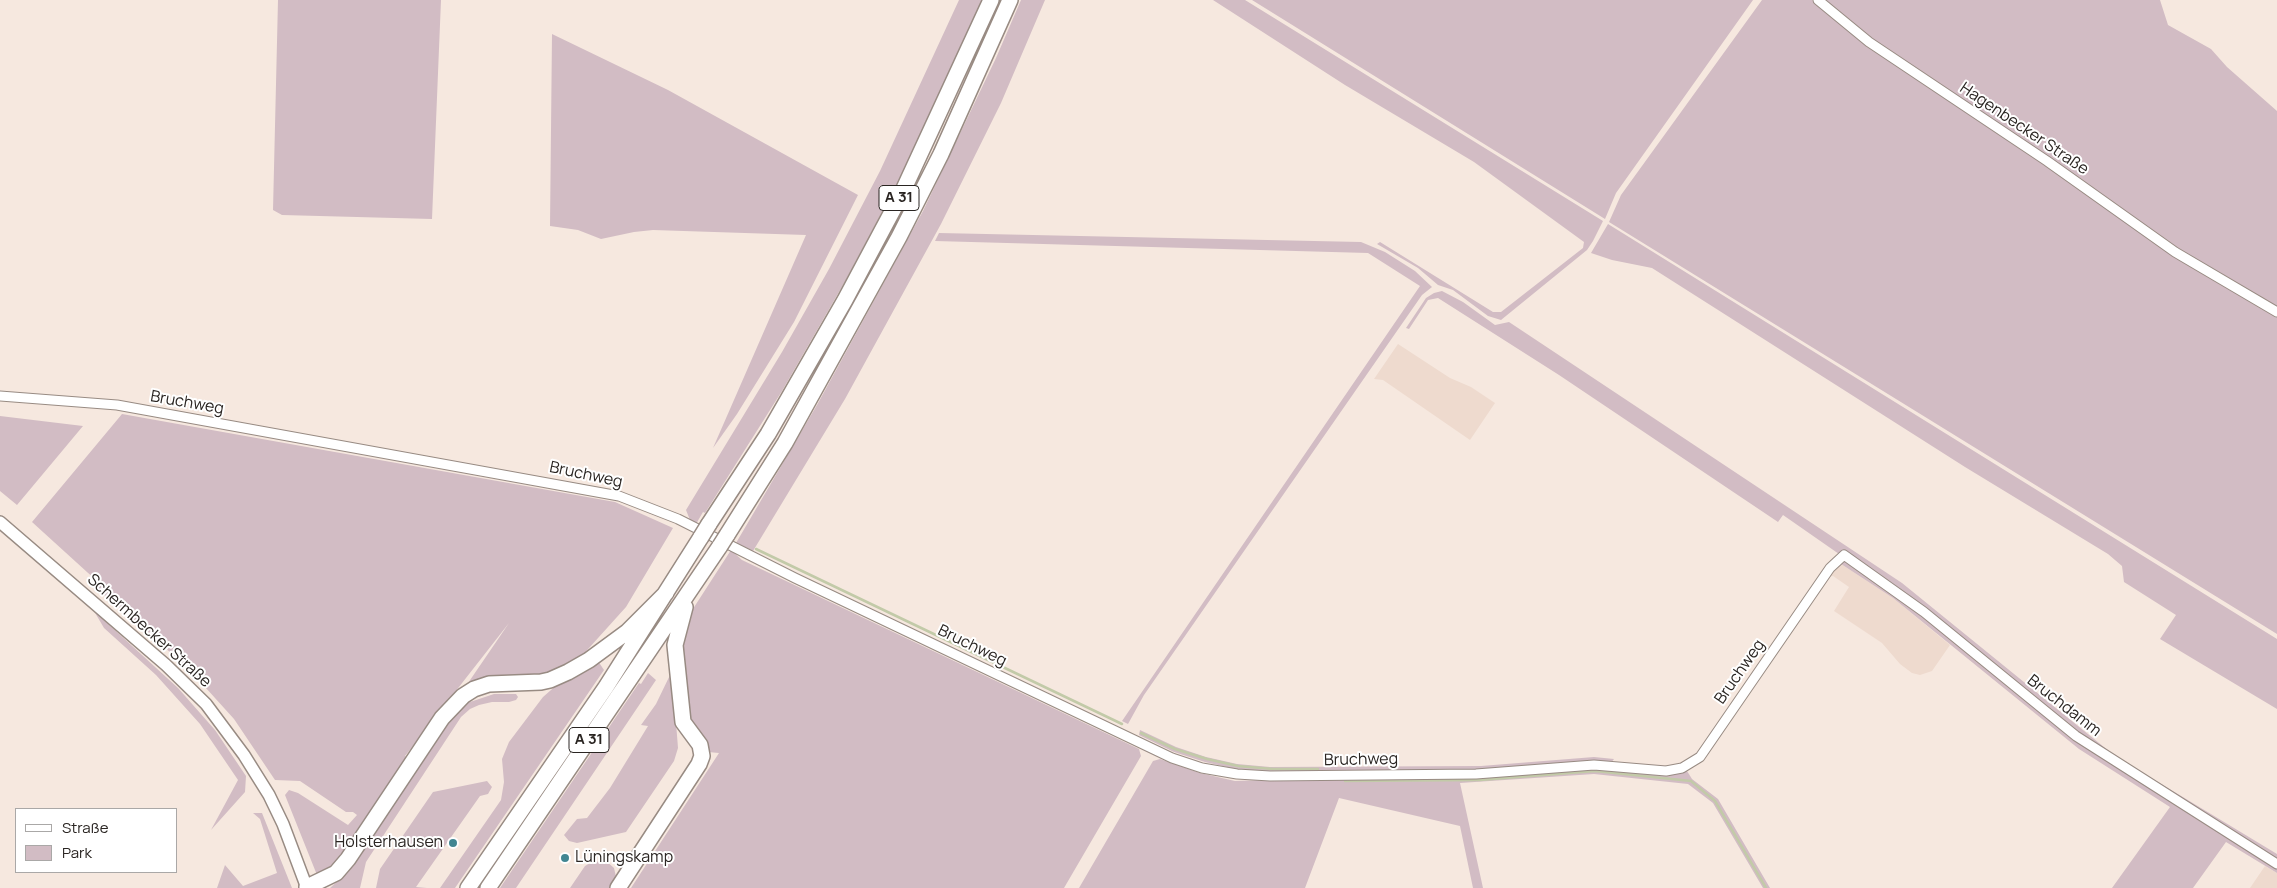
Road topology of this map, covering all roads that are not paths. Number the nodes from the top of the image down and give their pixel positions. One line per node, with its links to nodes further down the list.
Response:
1 (991, 0): 9 (highway, A 31)
2 (1010, 0): 8 (highway, A 31)
3 (1818, 0): 4 (street, Hagenbecker Straße)
4 (2277, 312)
5 (0, 396): 7 (street, Bruchweg)
6 (0, 522): 11 (main road, Schermbecker Straße)
7 (1844, 555): 10 (street, Bruchdamm)
8 (690, 591): 13 (highway, A 31); 14 (highway)
9 (666, 593): 11 (highway); 12 (highway, A 31)
10 (2277, 864)
11 (307, 888)
12 (468, 888)
13 (488, 888)
14 (618, 888)

